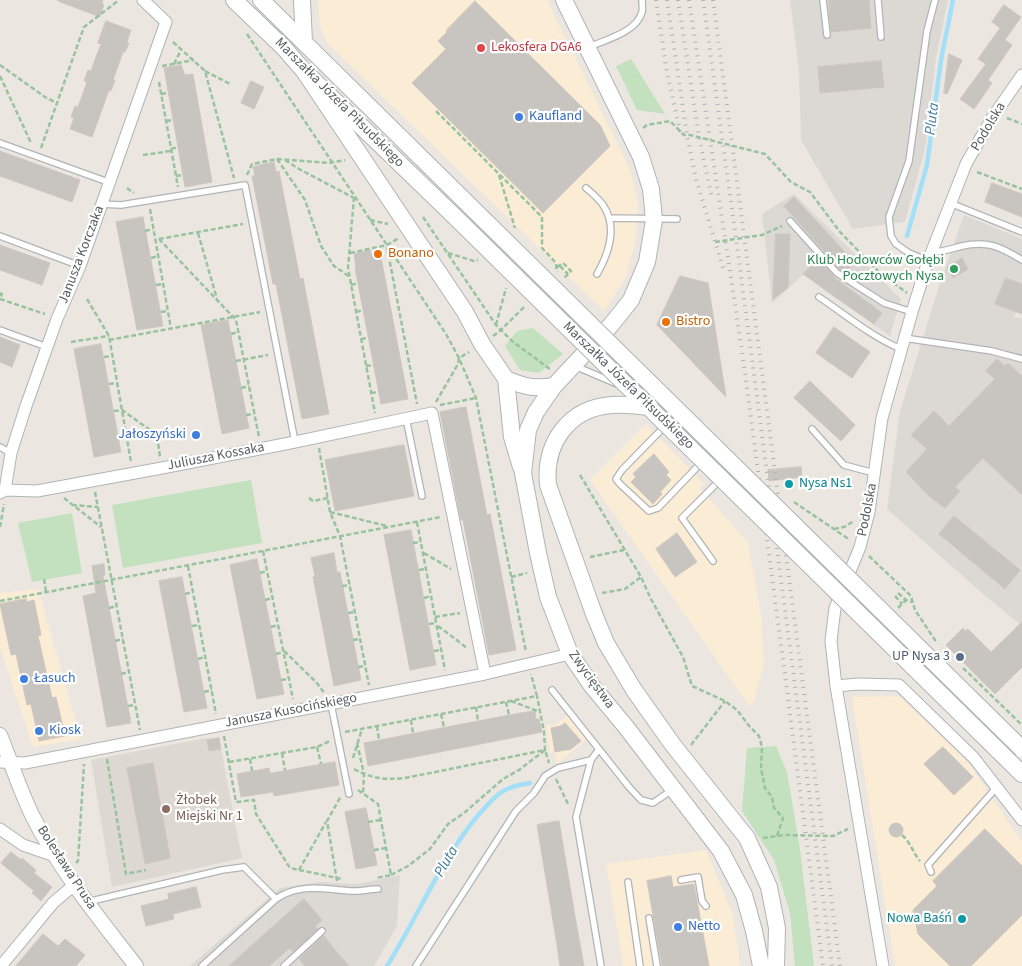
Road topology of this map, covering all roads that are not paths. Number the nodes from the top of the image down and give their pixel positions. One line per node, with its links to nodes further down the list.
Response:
1 (143, 0): 17 (street, Janusza Korczaka)
2 (234, 0): 14 (main road, Marszałka Józefa Piłsudskiego)
3 (261, 0): 12 (main road, Marszałka Józefa Piłsudskiego)
4 (302, 0): 12 (main road, Marszałka Józefa Piłsudskiego)
5 (564, 0): 13 (main road)
6 (642, 0): 13 (lane)
7 (823, 0): 10 (lane)
8 (878, 0): 11 (lane)
9 (935, 0): 27 (lane)
10 (827, 36)
11 (881, 37)
12 (304, 42): 60 (main road, Marszałka Józefa Piłsudskiego, bridge)
13 (587, 48): 23 (main road)
14 (304, 71): 38 (main road); 40 (main road, Marszałka Józefa Piłsudskiego, bridge)
15 (1022, 75): 19 (street, Podolska)
16 (0, 143): 17 (lane)
17 (108, 182): 20 (street, Janusza Korczaka)
18 (586, 188): 21 (lane)
19 (950, 203): 25 (lane); 27 (street, Podolska)
20 (101, 204): 29 (street, Janusza Korczaka); 44 (lane)
21 (610, 218): 23 (lane); 30 (lane)
22 (677, 219): 23 (lane)
23 (654, 220): 37 (main road, Zwycięstwa)
24 (790, 221): 32 (lane)
25 (1022, 232)
26 (0, 236): 29 (lane)
27 (930, 256): 28 (lane); 32 (street, Podolska)
28 (1022, 260)
29 (80, 266): 35 (street, Janusza Korczaka)
30 (597, 274)
31 (819, 297): 34 (lane)
32 (912, 312): 34 (street, Podolska)
33 (0, 330): 35 (lane)
34 (903, 344): 36 (lane); 49 (street, Podolska)
35 (47, 347): 46 (street, Janusza Korczaka)
36 (1022, 359)
37 (574, 365): 39 (main road, Zwycięstwa); 42 (lane)
38 (506, 379): 39 (main road); 48 (main road)
39 (558, 382): 48 (main road, Zwycięstwa)
40 (650, 407): 63 (main road, Marszałka Józefa Piłsudskiego, bridge); 89 (main road, bridge)
41 (406, 418): 44 (street, Juliusza Kossaka); 51 (lane); 54 (street, Juliusza Kossaka)
42 (663, 428): 47 (lane); 47 (lane)
43 (812, 429): 49 (lane)
44 (295, 442): 50 (street, Juliusza Kossaka)
45 (0, 447): 46 (lane)
46 (11, 453): 50 (street, Janusza Korczaka)
47 (700, 464): 52 (lane)
48 (523, 472): 53 (main road, Zwycięstwa)
49 (875, 473): 55 (street, Podolska)
50 (2, 491)
51 (422, 496)
52 (713, 561)
53 (570, 654): 54 (street, Janusza Kusocińskiego); 65 (main road, Zwycięstwa)
54 (485, 674): 57 (street, Janusza Kusocińskiego)
55 (836, 686): 64 (street); 90 (street, Podolska)
56 (552, 690): 59 (lane)
57 (331, 704): 62 (street, Janusza Kusocińskiego); 66 (lane)
58 (0, 735): 62 (street, Bolesława Prusa)
59 (599, 749): 61 (lane); 65 (lane)
60 (1022, 749)
61 (591, 760): 84 (lane); 85 (lane)
62 (6, 762): 69 (street, Bolesława Prusa)
63 (1022, 774)
64 (997, 787): 67 (street); 70 (lane)
65 (674, 789): 88 (main road, Zwycięstwa)
66 (349, 794)
67 (1022, 820)
68 (0, 829): 69 (street)
69 (55, 856): 73 (street, Bolesława Prusa)
70 (931, 872)
71 (681, 880): 77 (lane)
72 (628, 882): 86 (lane)
73 (74, 884): 76 (street, Bolesława Prusa); 80 (street)
74 (378, 889): 75 (lane)
75 (276, 899): 76 (lane); 82 (lane)
76 (87, 902): 81 (street, Bolesława Prusa)
77 (706, 906)
78 (649, 918): 87 (lane)
79 (322, 931): 83 (lane)
80 (1, 966)
81 (136, 966)
82 (202, 966)
83 (284, 966)
84 (416, 966)
85 (601, 966)
86 (640, 966)
87 (657, 966)
88 (761, 966)
89 (776, 966)
90 (883, 966)

